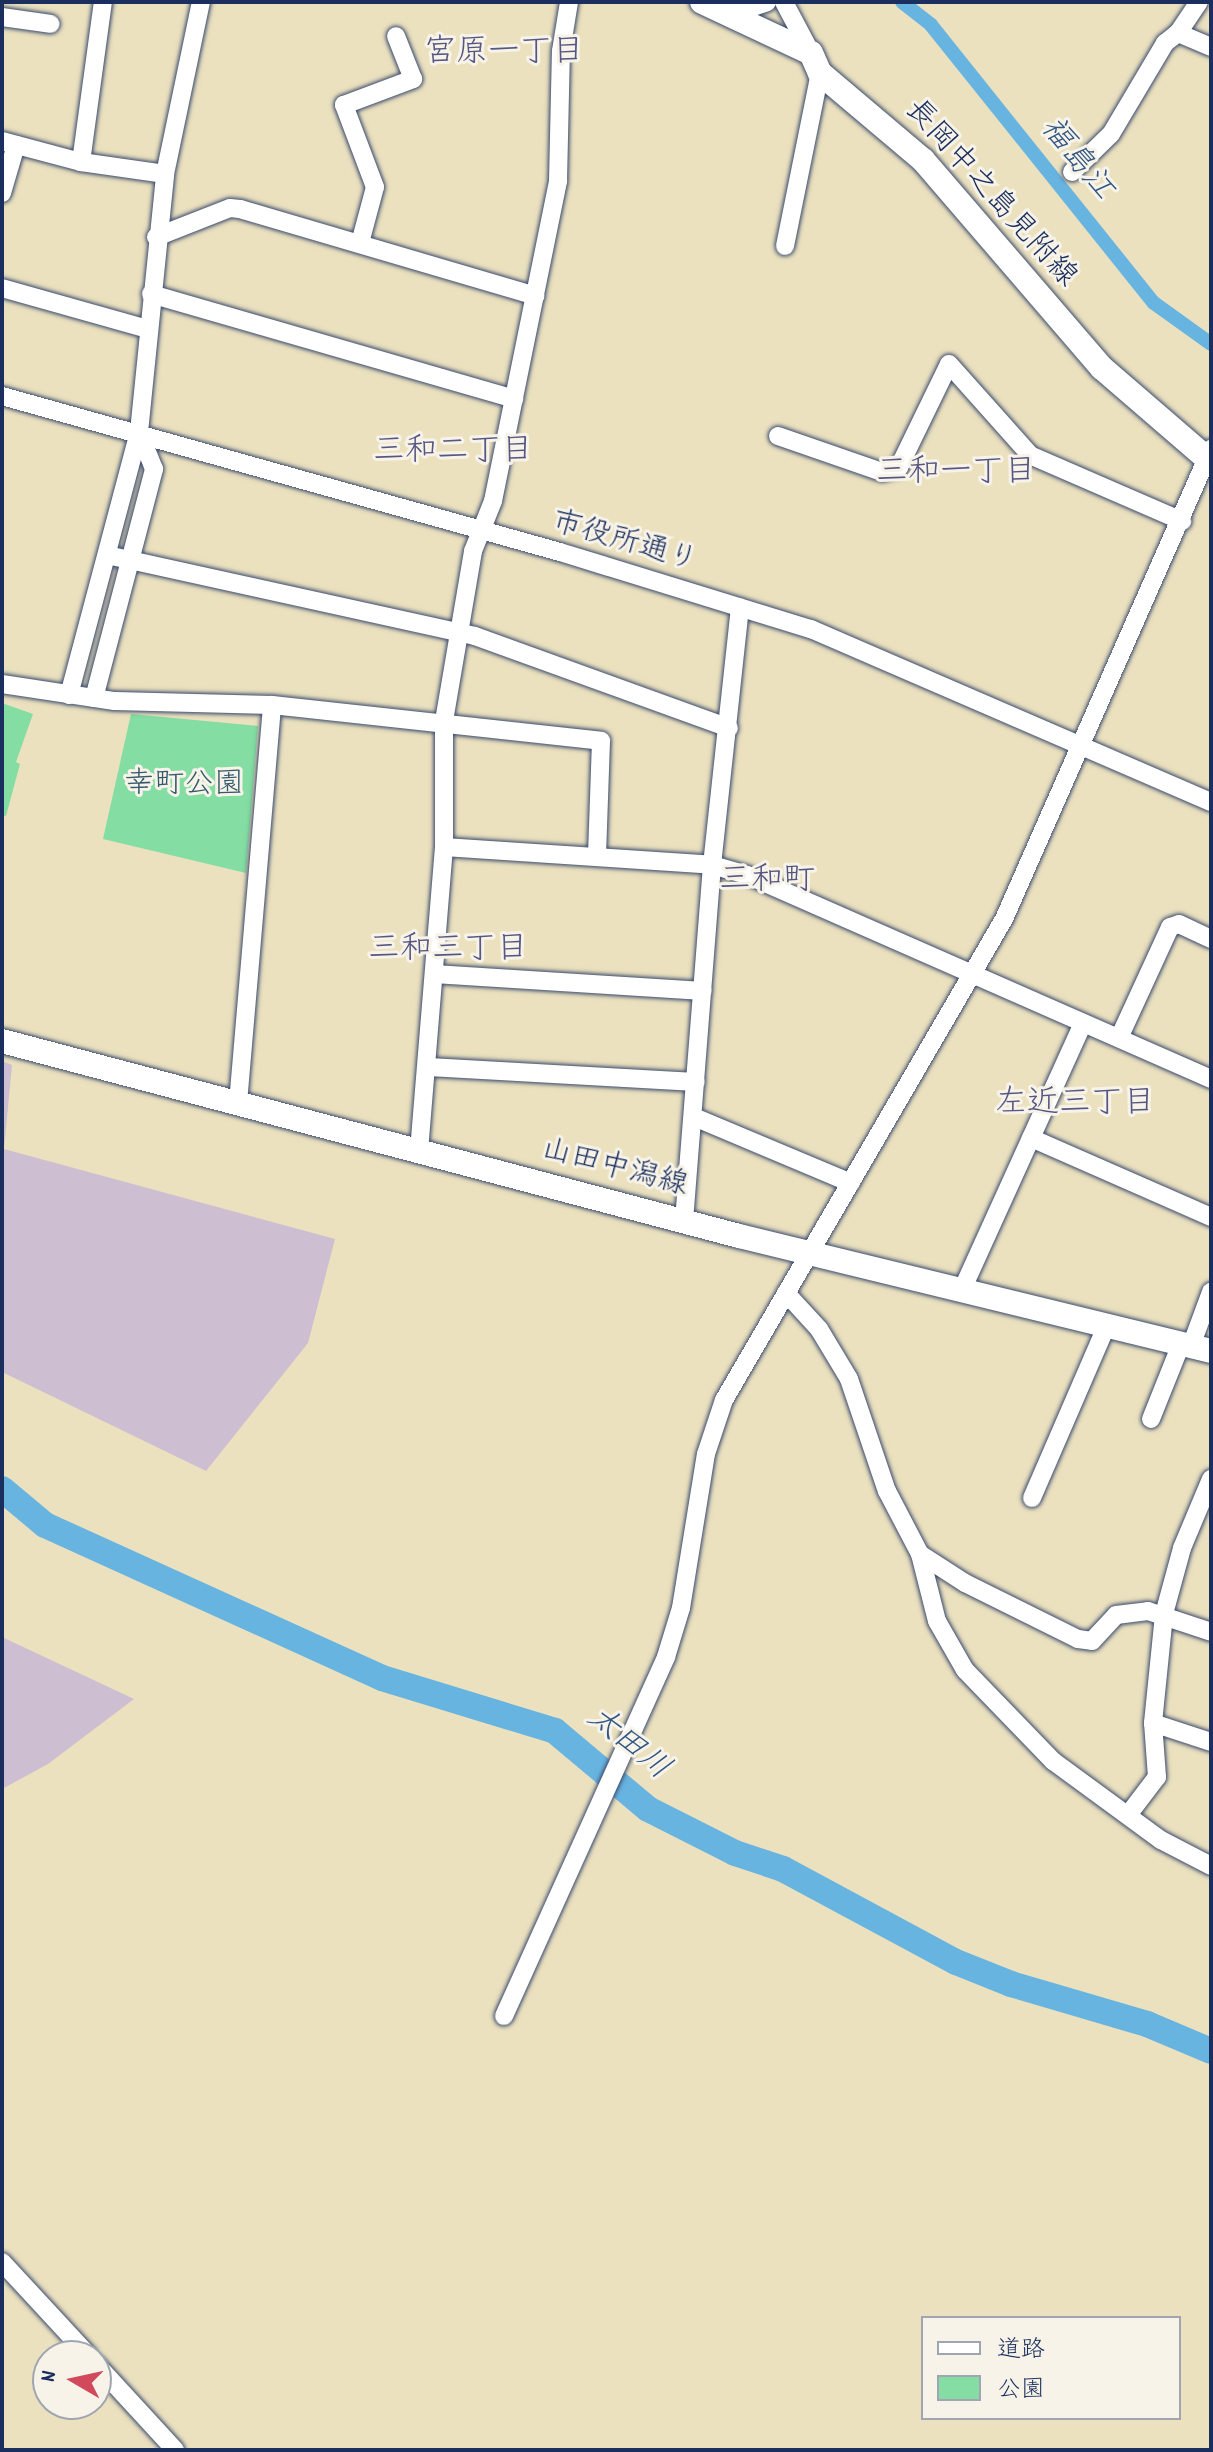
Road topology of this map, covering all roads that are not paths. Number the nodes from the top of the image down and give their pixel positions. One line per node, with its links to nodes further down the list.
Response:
1 (103, 2): 15 (street)
2 (201, 2): 17 (street)
3 (569, 2): 24 (street)
4 (767, 2): 7 (street)
5 (784, 2): 13 (street)
6 (1199, 2): 10 (street)
7 (707, 3): 13 (main road, 長岡中之島見附線)
8 (2, 17): 9 (street)
9 (51, 24)
10 (1178, 33): 12 (street); 16 (street)
11 (396, 36): 20 (street)
12 (1211, 47)
13 (816, 63): 21 (street); 30 (main road, 長岡中之島見附線)
14 (9, 143): 15 (street); 18 (street)
15 (81, 162): 17 (street)
16 (1072, 172)
17 (165, 174): 19 (street)
18 (2, 193)
19 (156, 237): 20 (street); 23 (street)
20 (360, 243): 24 (street)
21 (785, 246)
22 (2, 288): 25 (street)
23 (151, 294): 25 (street); 27 (street)
24 (535, 296): 27 (street)
25 (148, 329): 28 (street)
26 (2, 396): 28 (street, 市役所通り)
27 (514, 399): 32 (street)
28 (139, 432): 32 (street, 市役所通り); 33 (street); 34 (street)
29 (778, 436): 31 (street)
30 (1210, 457): 31 (street)
31 (1182, 521): 43 (street)
32 (482, 534): 35 (street, 市役所通り); 36 (street)
33 (107, 555): 34 (street); 38 (street)
34 (132, 564): 36 (street); 39 (street)
35 (740, 608): 42 (street); 43 (street, 市役所通り)
36 (459, 632): 41 (street); 42 (street)
37 (2, 684): 38 (street)
38 (69, 695): 39 (street)
39 (94, 698): 40 (street)
40 (272, 705): 41 (street); 58 (street)
41 (444, 721): 45 (street); 46 (street)
42 (729, 728): 47 (street)
43 (1080, 746): 44 (street, 市役所通り); 49 (street)
44 (1211, 802)
45 (444, 847): 46 (street); 50 (street)
46 (597, 857): 47 (street)
47 (712, 865): 49 (street); 51 (street)
48 (1211, 939): 53 (street)
49 (974, 972): 52 (street); 62 (street)
50 (435, 974): 51 (street); 55 (street)
51 (702, 991): 57 (street)
52 (1083, 1023): 53 (street); 60 (street)
53 (1119, 1038): 56 (street)
54 (2, 1041): 58 (main road, 山田中潟線)
55 (429, 1067): 57 (street); 61 (street)
56 (1211, 1079)
57 (696, 1082): 59 (street)
58 (238, 1103): 61 (main road, 山田中潟線)
59 (694, 1117): 62 (street); 64 (street)
60 (1031, 1138): 63 (street); 66 (street)
61 (419, 1151): 64 (main road, 山田中潟線)
62 (851, 1183): 65 (street)
63 (1211, 1217)
64 (684, 1221): 65 (main road, 山田中潟線)
65 (810, 1254): 66 (main road, 山田中潟線); 68 (street)
66 (962, 1290): 69 (main road, 山田中潟線)
67 (1211, 1292): 70 (street)
68 (786, 1293): 74 (street); 81 (street)
69 (1107, 1325): 70 (main road, 山田中潟線); 73 (street)
70 (1194, 1347): 71 (street)
71 (1151, 1419)
72 (1210, 1482): 75 (street)
73 (1032, 1498)
74 (920, 1554): 75 (street); 79 (street)
75 (1164, 1614): 76 (street); 77 (street)
76 (1211, 1632)
77 (1153, 1723): 78 (street); 79 (street)
78 (1211, 1742)
79 (1128, 1815): 80 (street)
80 (1211, 1866)
81 (504, 2016)
82 (2, 2262): 83 (street)
83 (74, 2340)
84 (112, 2381): 85 (street)
85 (175, 2450)

